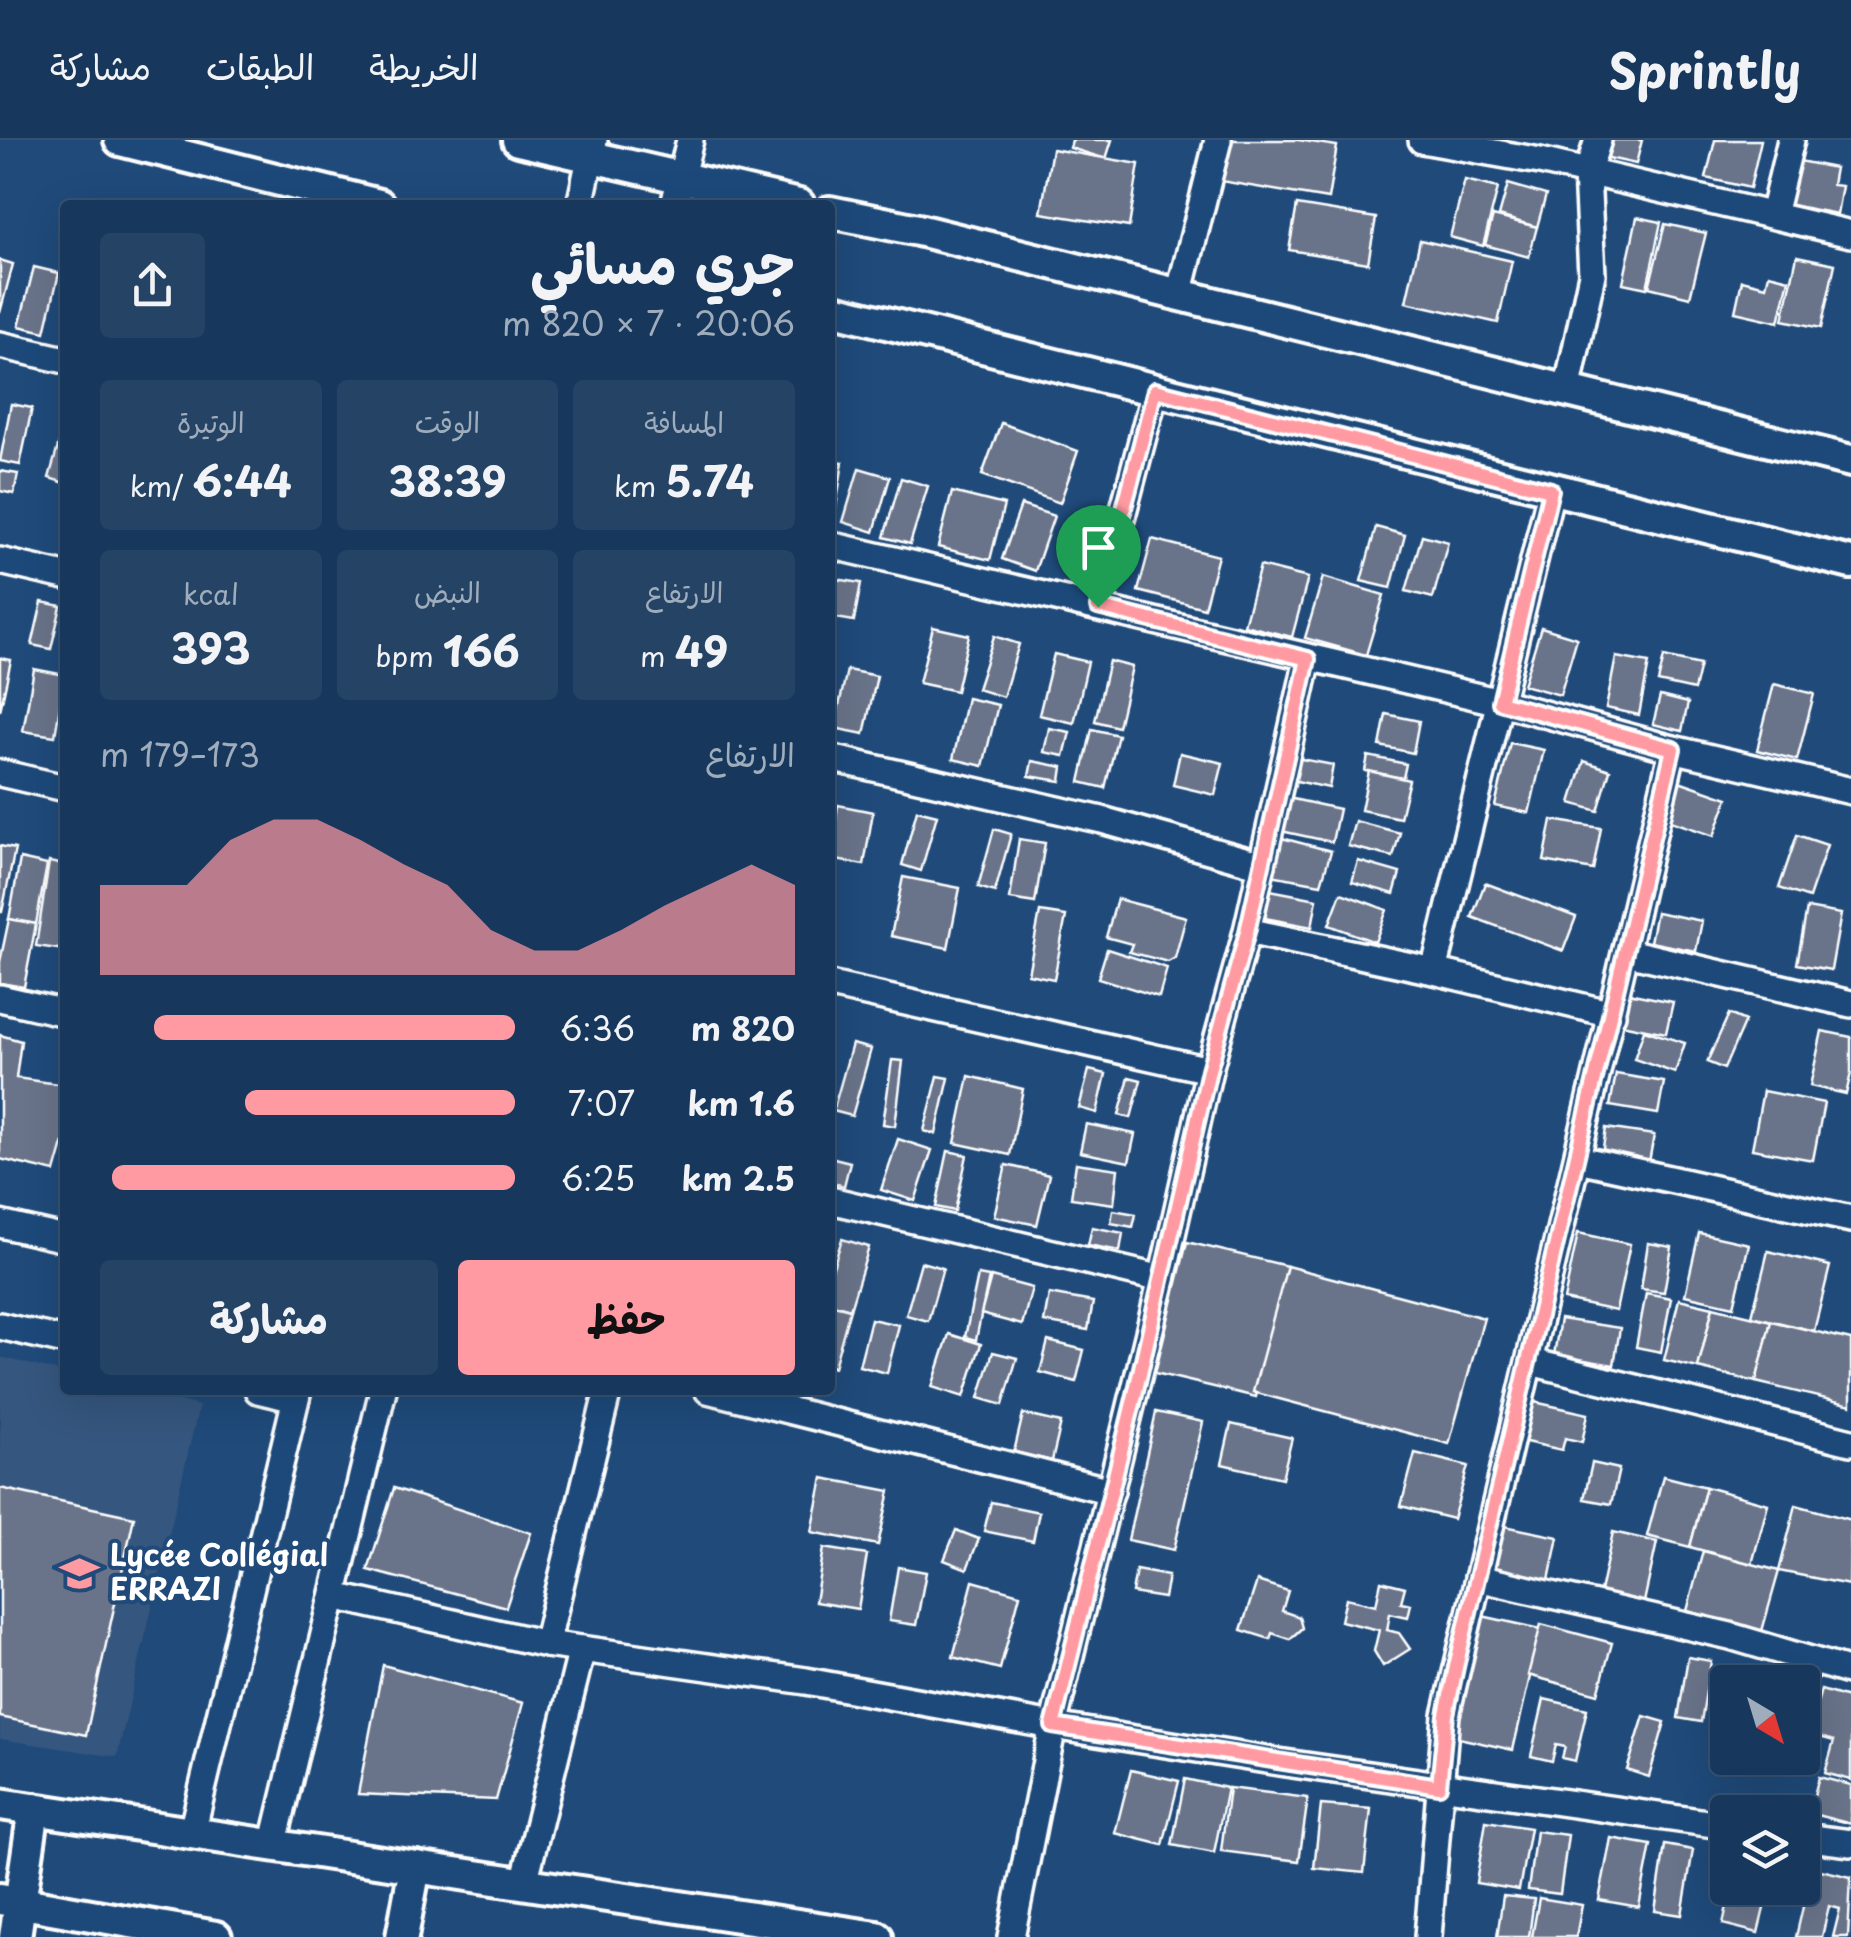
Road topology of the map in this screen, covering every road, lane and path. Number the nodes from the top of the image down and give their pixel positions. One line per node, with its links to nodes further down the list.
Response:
1 (120, 140): 11 (street)
2 (518, 140): 8 (street)
3 (690, 140): 10 (street)
4 (1218, 140): 17 (street)
5 (1424, 140): 9 (street)
6 (1598, 140): 9 (street)
7 (1791, 140): 15 (street)
8 (591, 148): 10 (street); 12 (street)
9 (1587, 174): 15 (street); 22 (street)
10 (677, 192): 13 (street)
11 (360, 200)
12 (581, 200)
13 (752, 200)
14 (835, 213): 17 (street)
15 (1772, 215): 16 (street)
16 (1851, 234)
17 (1179, 295): 22 (street)
18 (835, 311): 21 (street)
19 (0, 345): 20 (street)
20 (60, 359)
21 (1155, 390): 24 (street); 29 (street)
22 (1567, 391): 23 (street)
23 (1851, 462)
24 (1551, 490): 27 (street); 31 (street)
25 (835, 546): 29 (street)
26 (0, 561): 28 (street)
27 (1851, 563)
28 (60, 575)
29 (1098, 607): 30 (street)
30 (1308, 659): 31 (street); 37 (street)
31 (1500, 702): 32 (street); 40 (street)
32 (1673, 749): 36 (street); 39 (street)
33 (835, 759): 37 (street)
34 (0, 773): 35 (street)
35 (60, 787)
36 (1851, 791)
37 (1262, 865): 38 (street)
38 (1247, 932): 40 (street); 46 (street)
39 (1627, 952): 43 (street); 45 (street)
40 (1434, 970): 45 (street)
41 (835, 986): 46 (street)
42 (0, 998): 44 (street)
43 (1851, 1004)
44 (60, 1012)
45 (1612, 1014): 47 (street)
46 (1209, 1070): 52 (street)
47 (1578, 1159): 49 (street); 55 (street)
48 (835, 1201): 52 (street)
49 (1851, 1219)
50 (0, 1224): 51 (street)
51 (60, 1238)
52 (1162, 1279): 61 (street)
53 (0, 1326): 54 (street)
54 (60, 1340)
55 (1531, 1362): 60 (street); 62 (street)
56 (297, 1395): 72 (street)
57 (383, 1395): 63 (street)
58 (607, 1395): 64 (street)
59 (728, 1395): 61 (street)
60 (1851, 1442)
61 (1111, 1492): 67 (street)
62 (1478, 1578): 66 (street); 68 (street)
63 (334, 1596): 64 (street); 75 (street)
64 (546, 1644): 65 (street)
65 (582, 1649): 67 (street); 77 (street)
66 (1851, 1672)
67 (1053, 1726): 68 (street); 83 (street)
68 (1439, 1786): 71 (street); 84 (street)
69 (0, 1804): 70 (street)
70 (34, 1808): 72 (street); 78 (street)
71 (1710, 1824)
72 (192, 1832): 75 (street)
73 (1820, 1839): 74 (street)
74 (1851, 1843)
75 (273, 1846): 76 (street)
76 (415, 1867): 77 (street); 81 (street)
77 (524, 1883): 82 (street)
78 (10, 1900): 79 (street); 80 (street)
79 (15, 1937)
80 (216, 1937)
81 (402, 1937)
82 (877, 1937)
83 (1011, 1937)
84 (1428, 1937)

